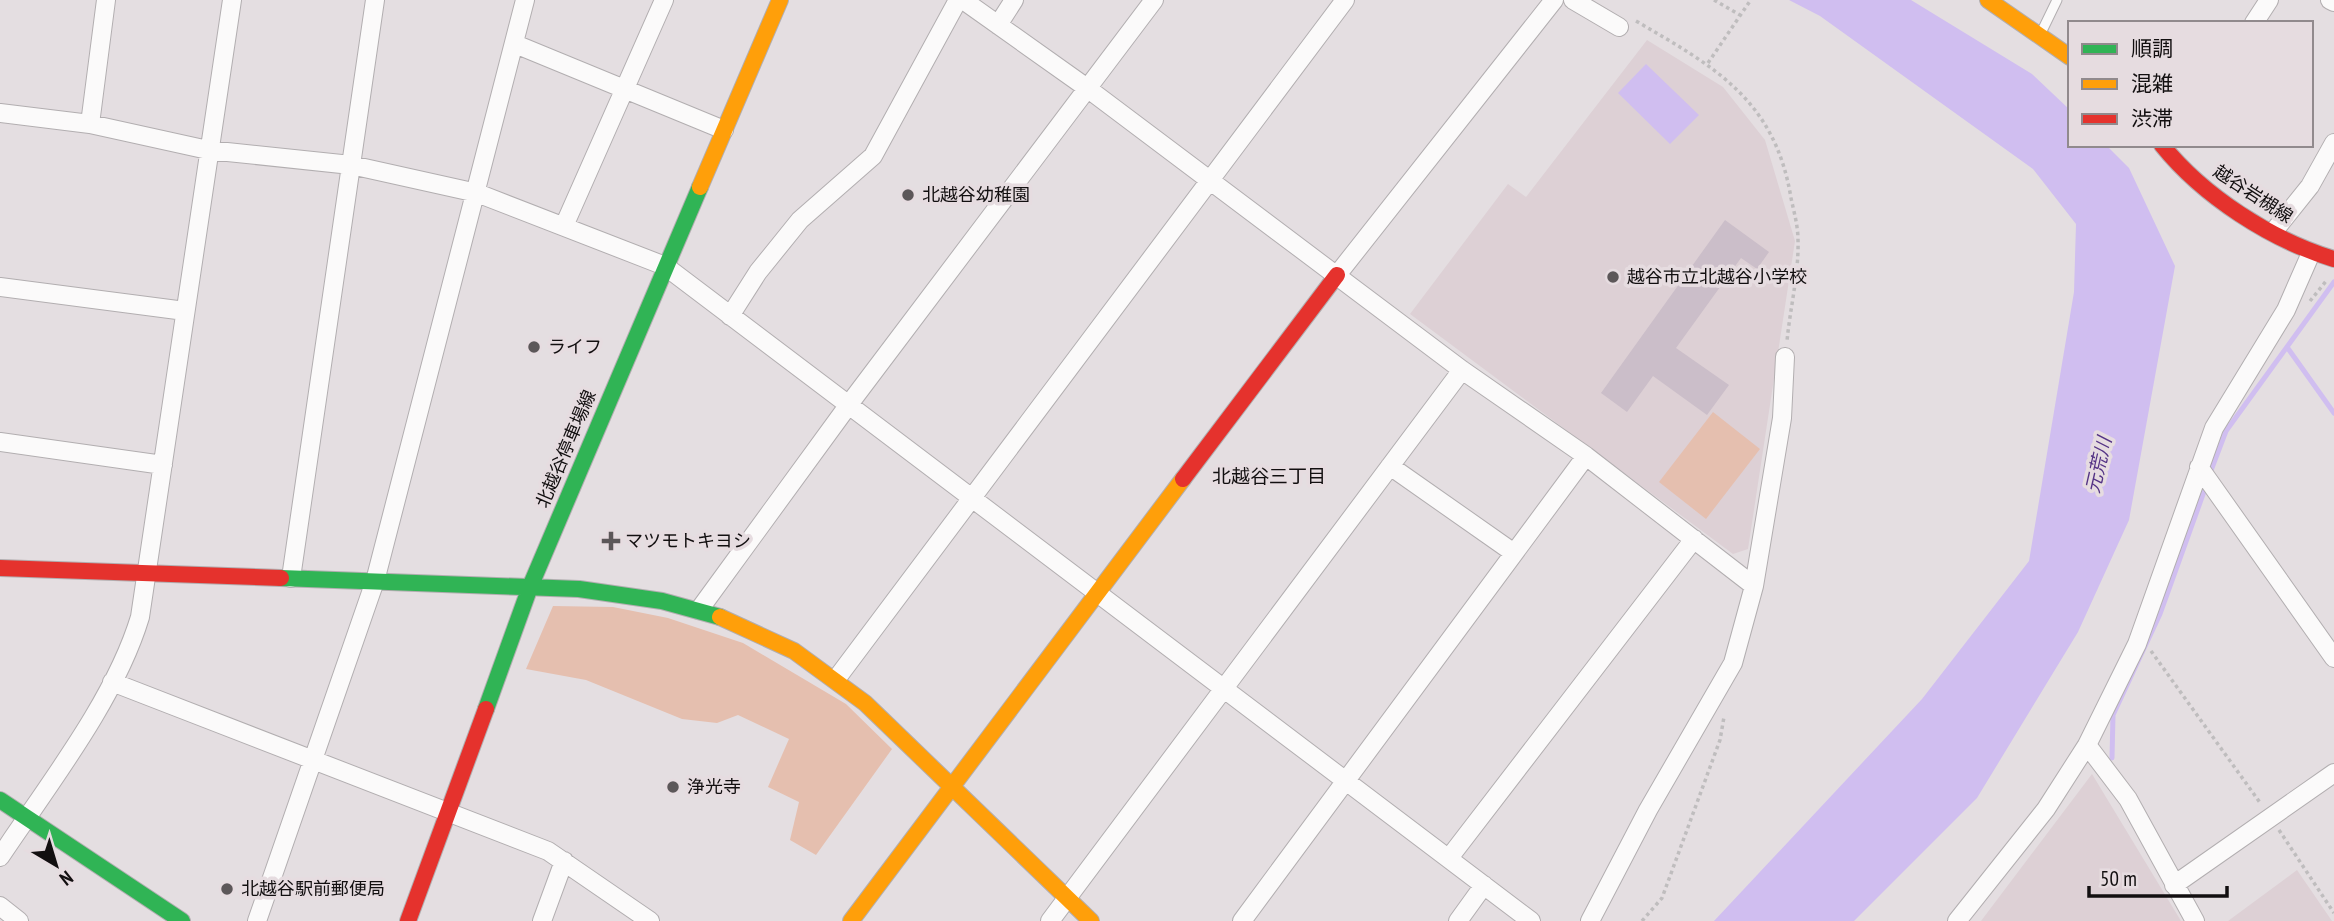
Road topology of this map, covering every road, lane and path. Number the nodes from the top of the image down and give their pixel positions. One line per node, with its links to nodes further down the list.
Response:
1 (106, 0): 29 (street)
2 (232, 0): 33 (street)
3 (375, 0): 34 (street)
4 (525, 0): 23 (street)
5 (664, 0): 27 (street)
6 (780, 0): 30 (street, 北越谷停車場線)
7 (960, 0): 21 (street); 45 (street)
8 (1014, 0): 21 (street)
9 (1154, 0): 26 (street)
10 (1345, 0): 35 (street)
11 (1554, 0): 42 (street)
12 (1573, 0): 20 (street)
13 (1714, 0): 18 (path)
14 (1988, 0): 22 (street)
15 (2057, 0): 22 (lane)
16 (2269, 0): 19 (street)
17 (1750, 1): 18 (path)
18 (1740, 15): 25 (path)
19 (2255, 21)
20 (1625, 23): 25 (path)
21 (998, 25): 26 (street)
22 (2040, 34): 24 (street)
23 (515, 44): 27 (street); 36 (street)
24 (2068, 55)
25 (1708, 63): 46 (path)
26 (1087, 88): 35 (street); 48 (street)
27 (625, 90): 30 (street); 37 (street)
28 (0, 113): 29 (street)
29 (90, 124): 33 (street)
30 (724, 130): 41 (street, 北越谷停車場線)
31 (2334, 144): 38 (street)
32 (2164, 147): 38 (street, 越谷岩槻線)
33 (208, 150): 34 (street); 44 (street)
34 (351, 164): 36 (street); 59 (street)
35 (1211, 180): 42 (street); 54 (street)
36 (477, 193): 37 (street); 60 (street)
37 (564, 226): 41 (street)
38 (2274, 230): 39 (street, 越谷岩槻線)
39 (2311, 253): 40 (street, 越谷岩槻線); 53 (street)
40 (2334, 258)
41 (665, 266): 45 (street); 62 (street, 北越谷停車場線)
42 (1337, 275): 47 (street); 63 (street)
43 (0, 287): 44 (street)
44 (185, 311): 51 (street)
45 (730, 316): 48 (street)
46 (1785, 357): 61 (street)
47 (1462, 370): 50 (street); 52 (street)
48 (850, 403): 54 (street); 64 (street)
49 (0, 442): 51 (street)
50 (1586, 456): 55 (street); 56 (street)
51 (163, 465): 58 (street)
52 (1390, 466): 56 (street); 69 (street)
53 (2199, 467): 66 (street); 71 (street)
54 (972, 496): 63 (street); 67 (street)
55 (1694, 539): 61 (street); 81 (street)
56 (1514, 553): 74 (street)
57 (0, 568): 58 (street)
58 (147, 574): 59 (street); 68 (street)
59 (291, 578): 60 (street)
60 (375, 581): 62 (street); 72 (street)
61 (1754, 586): 100 (street)
62 (530, 587): 64 (street); 77 (street, 北越谷停車場線)
63 (1099, 591): 69 (street); 75 (street)
64 (699, 610): 67 (street)
65 (2154, 652): 79 (path)
66 (2334, 658)
67 (837, 678): 75 (street)
68 (113, 681): 72 (street); 78 (street)
69 (1224, 687): 74 (street); 85 (street)
70 (1724, 715): 101 (path)
71 (2087, 745): 84 (street); 102 (street)
72 (313, 760): 77 (street); 91 (street)
73 (2334, 774): 79 (street)
74 (1346, 780): 81 (street); 97 (street)
75 (953, 786): 85 (street); 94 (street)
76 (0, 800): 78 (street)
77 (448, 812): 82 (street); 92 (street, 北越谷停車場線)
78 (26, 817): 80 (street); 90 (street)
79 (2270, 817): 84 (street); 87 (path)
80 (0, 857)
81 (1449, 858): 83 (street)
82 (564, 860): 88 (street); 93 (street)
83 (1485, 885): 98 (street); 99 (street)
84 (2174, 885): 103 (street)
85 (1067, 898): 95 (street); 96 (street)
86 (0, 906): 89 (street)
87 (2334, 913)
88 (645, 920)
89 (19, 921)
90 (182, 921)
91 (257, 921)
92 (408, 921)
93 (542, 921)
94 (851, 921)
95 (1050, 921)
96 (1091, 921)
97 (1242, 921)
98 (1458, 921)
99 (1531, 921)
100 (1590, 921)
101 (1642, 921)
102 (1957, 921)
103 (2195, 921)

